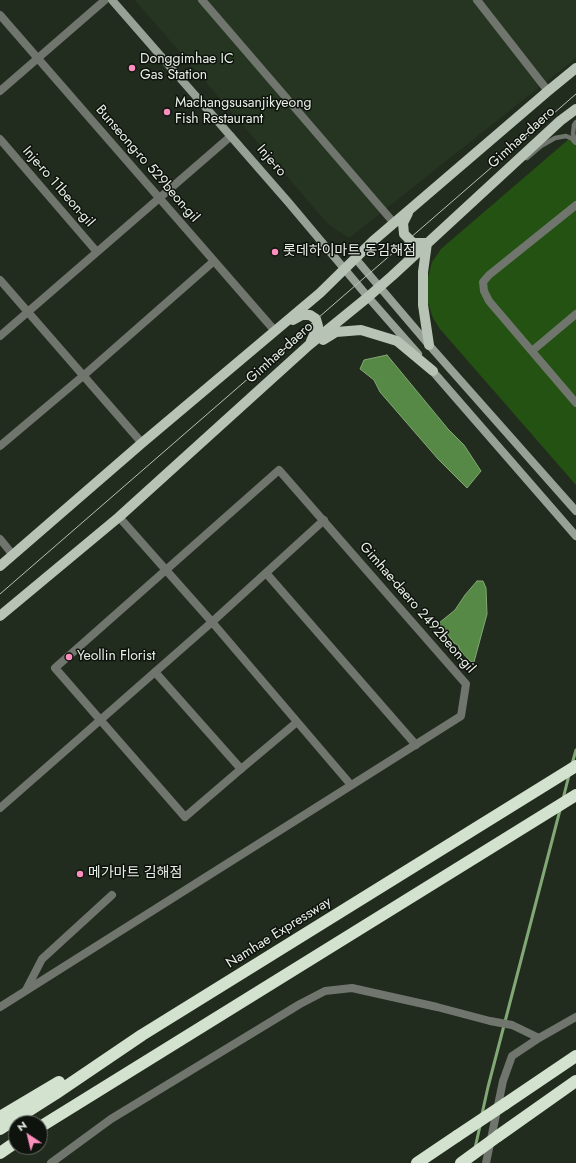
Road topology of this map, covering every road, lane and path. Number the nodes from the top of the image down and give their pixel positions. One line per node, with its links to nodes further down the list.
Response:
1 (105, 0): 6 (street)
2 (112, 0): 12 (main road, Inje-ro)
3 (202, 0): 19 (street)
4 (477, 0): 9 (street)
5 (0, 15): 6 (street, Bunseong-ro 529beon-gil)
6 (38, 58): 8 (street); 16 (street, Bunseong-ro 529beon-gil)
7 (576, 68): 9 (main road, Gimhae-daero)
8 (0, 90)
9 (548, 91): 18 (main road, Gimhae-daero)
10 (576, 109): 15 (main road, Gimhae-daero)
11 (576, 122): 14 (lane)
12 (231, 136): 16 (street); 24 (main road, Inje-ro)
13 (0, 139): 21 (street, Inje-ro 11beon-gil)
14 (576, 140): 15 (lane)
15 (478, 196): 20 (main road, Gimhae-daero)
16 (159, 198): 21 (street); 23 (street, Bunseong-ro 529beon-gil)
17 (576, 206): 34 (street)
18 (410, 209): 19 (main road, Gimhae-daero); 20 (main road)
19 (394, 223): 22 (main road, Gimhae-daero)
20 (428, 243): 26 (main road, Gimhae-daero); 33 (main road)
21 (97, 252): 28 (street)
22 (355, 258): 24 (main road, Gimhae-daero); 26 (main road)
23 (214, 261): 30 (street, Bunseong-ro 529beon-gil); 37 (street)
24 (345, 269): 27 (main road, Inje-ro); 30 (main road, Gimhae-daero)
25 (0, 280): 28 (street)
26 (380, 287): 27 (main road, Gimhae-daero); 33 (main road)
27 (368, 297): 32 (main road, Gimhae-daero); 36 (main road, Inje-ro)
28 (28, 312): 31 (street); 37 (street)
29 (576, 314): 34 (street)
30 (278, 329): 32 (main road); 39 (main road, Gimhae-daero)
31 (0, 336)
32 (309, 345): 35 (main road, Gimhae-daero)
33 (429, 346): 41 (main road)
34 (532, 351): 38 (street)
35 (293, 360): 36 (main road); 42 (main road, Gimhae-daero)
36 (433, 371): 44 (main road, Inje-ro)
37 (83, 376): 39 (street); 40 (street)
38 (576, 403)
39 (142, 443): 46 (main road, Gimhae-daero)
40 (0, 446)
41 (576, 511)
42 (119, 517): 48 (street); 50 (main road, Gimhae-daero)
43 (324, 520): 48 (street, Gimhae-daero 2492beon-gil); 49 (street); 55 (street, Gimhae-daero 2492beon-gil)
44 (576, 536)
45 (0, 539): 46 (street)
46 (13, 555): 47 (main road, Gimhae-daero)
47 (0, 566)
48 (165, 570): 51 (street); 53 (street, Gimhae-daero 2492beon-gil)
49 (266, 573): 51 (street); 55 (street)
50 (0, 616)
51 (212, 622): 52 (street); 54 (street)
52 (155, 672): 53 (street); 57 (street)
53 (100, 720): 57 (street, Gimhae-daero 2492beon-gil); 60 (street)
54 (297, 722): 57 (street, Gimhae-daero 2492beon-gil); 58 (street)
55 (416, 745): 58 (street, Gimhae-daero 2492beon-gil)
56 (576, 766): 65 (highway, Namhae Expressway)
57 (241, 769)
58 (352, 785): 62 (street, Gimhae-daero 2492beon-gil)
59 (576, 795): 70 (highway)
60 (1, 804)
61 (112, 895): 62 (street)
62 (26, 990): 63 (street, Gimhae-daero 2492beon-gil)
63 (0, 1007)
64 (576, 1017): 66 (street)
65 (142, 1035): 69 (highway); 71 (highway, Namhae Expressway)
66 (539, 1038): 72 (street); 75 (street)
67 (576, 1056): 73 (highway, bridge)
68 (576, 1081): 74 (highway, bridge)
69 (0, 1117)
70 (48, 1122)
71 (0, 1129)
72 (51, 1163)
73 (417, 1163)
74 (461, 1163)
75 (486, 1163)

